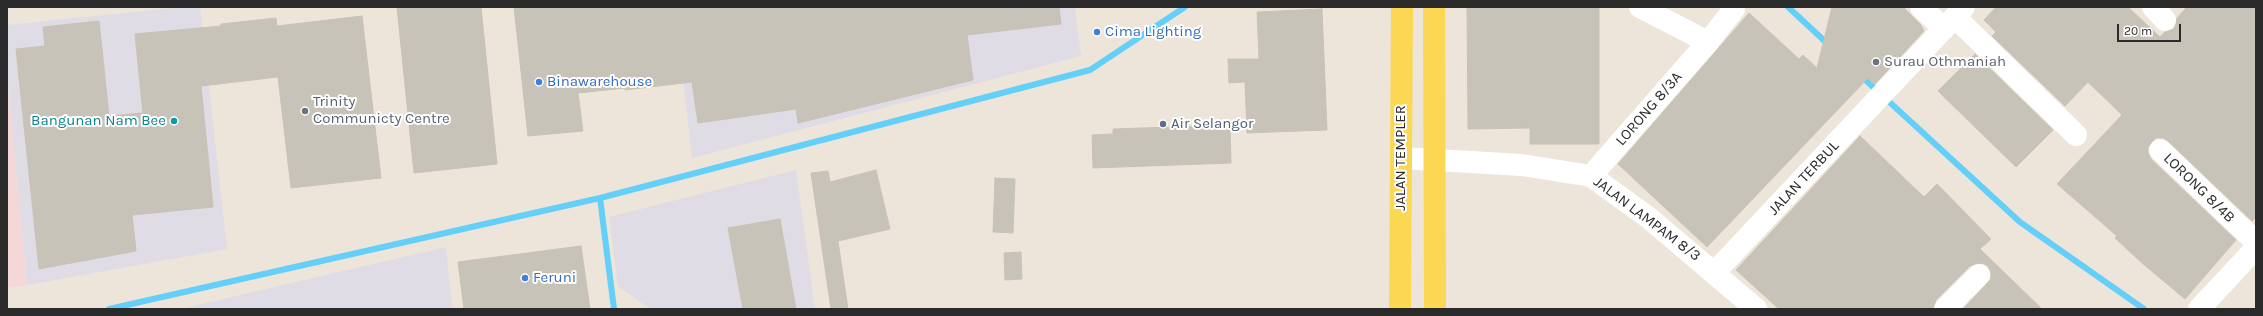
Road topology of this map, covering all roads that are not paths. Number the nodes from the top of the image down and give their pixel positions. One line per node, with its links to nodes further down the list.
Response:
1 (1402, 7): 10 (main road, JALAN TEMPLER)
2 (1434, 7): 11 (main road)
3 (1640, 7): 7 (street)
4 (1921, 7): 6 (street)
5 (1734, 9): 7 (street, LORONG 8/3A)
6 (1954, 18): 8 (street); 15 (street, JALAN TERBUL)
7 (1708, 42): 12 (street, LORONG 8/3A)
8 (2076, 135)
9 (2160, 150): 13 (street, LORONG 8/4B)
10 (1401, 158): 11 (street, JALAN LAMPAM 8/3); 18 (main road, JALAN TEMPLER)
11 (1434, 159): 12 (street, JALAN LAMPAM 8/3); 19 (main road)
12 (1591, 176): 15 (street, JALAN LAMPAM 8/3)
13 (2256, 242)
14 (2256, 248): 21 (street)
15 (1715, 272): 17 (street, JALAN LAMPAM 8/3)
16 (1979, 275): 20 (street)
17 (1743, 305)
18 (1400, 309)
19 (1435, 309)
20 (1945, 309)
21 (2200, 309)

